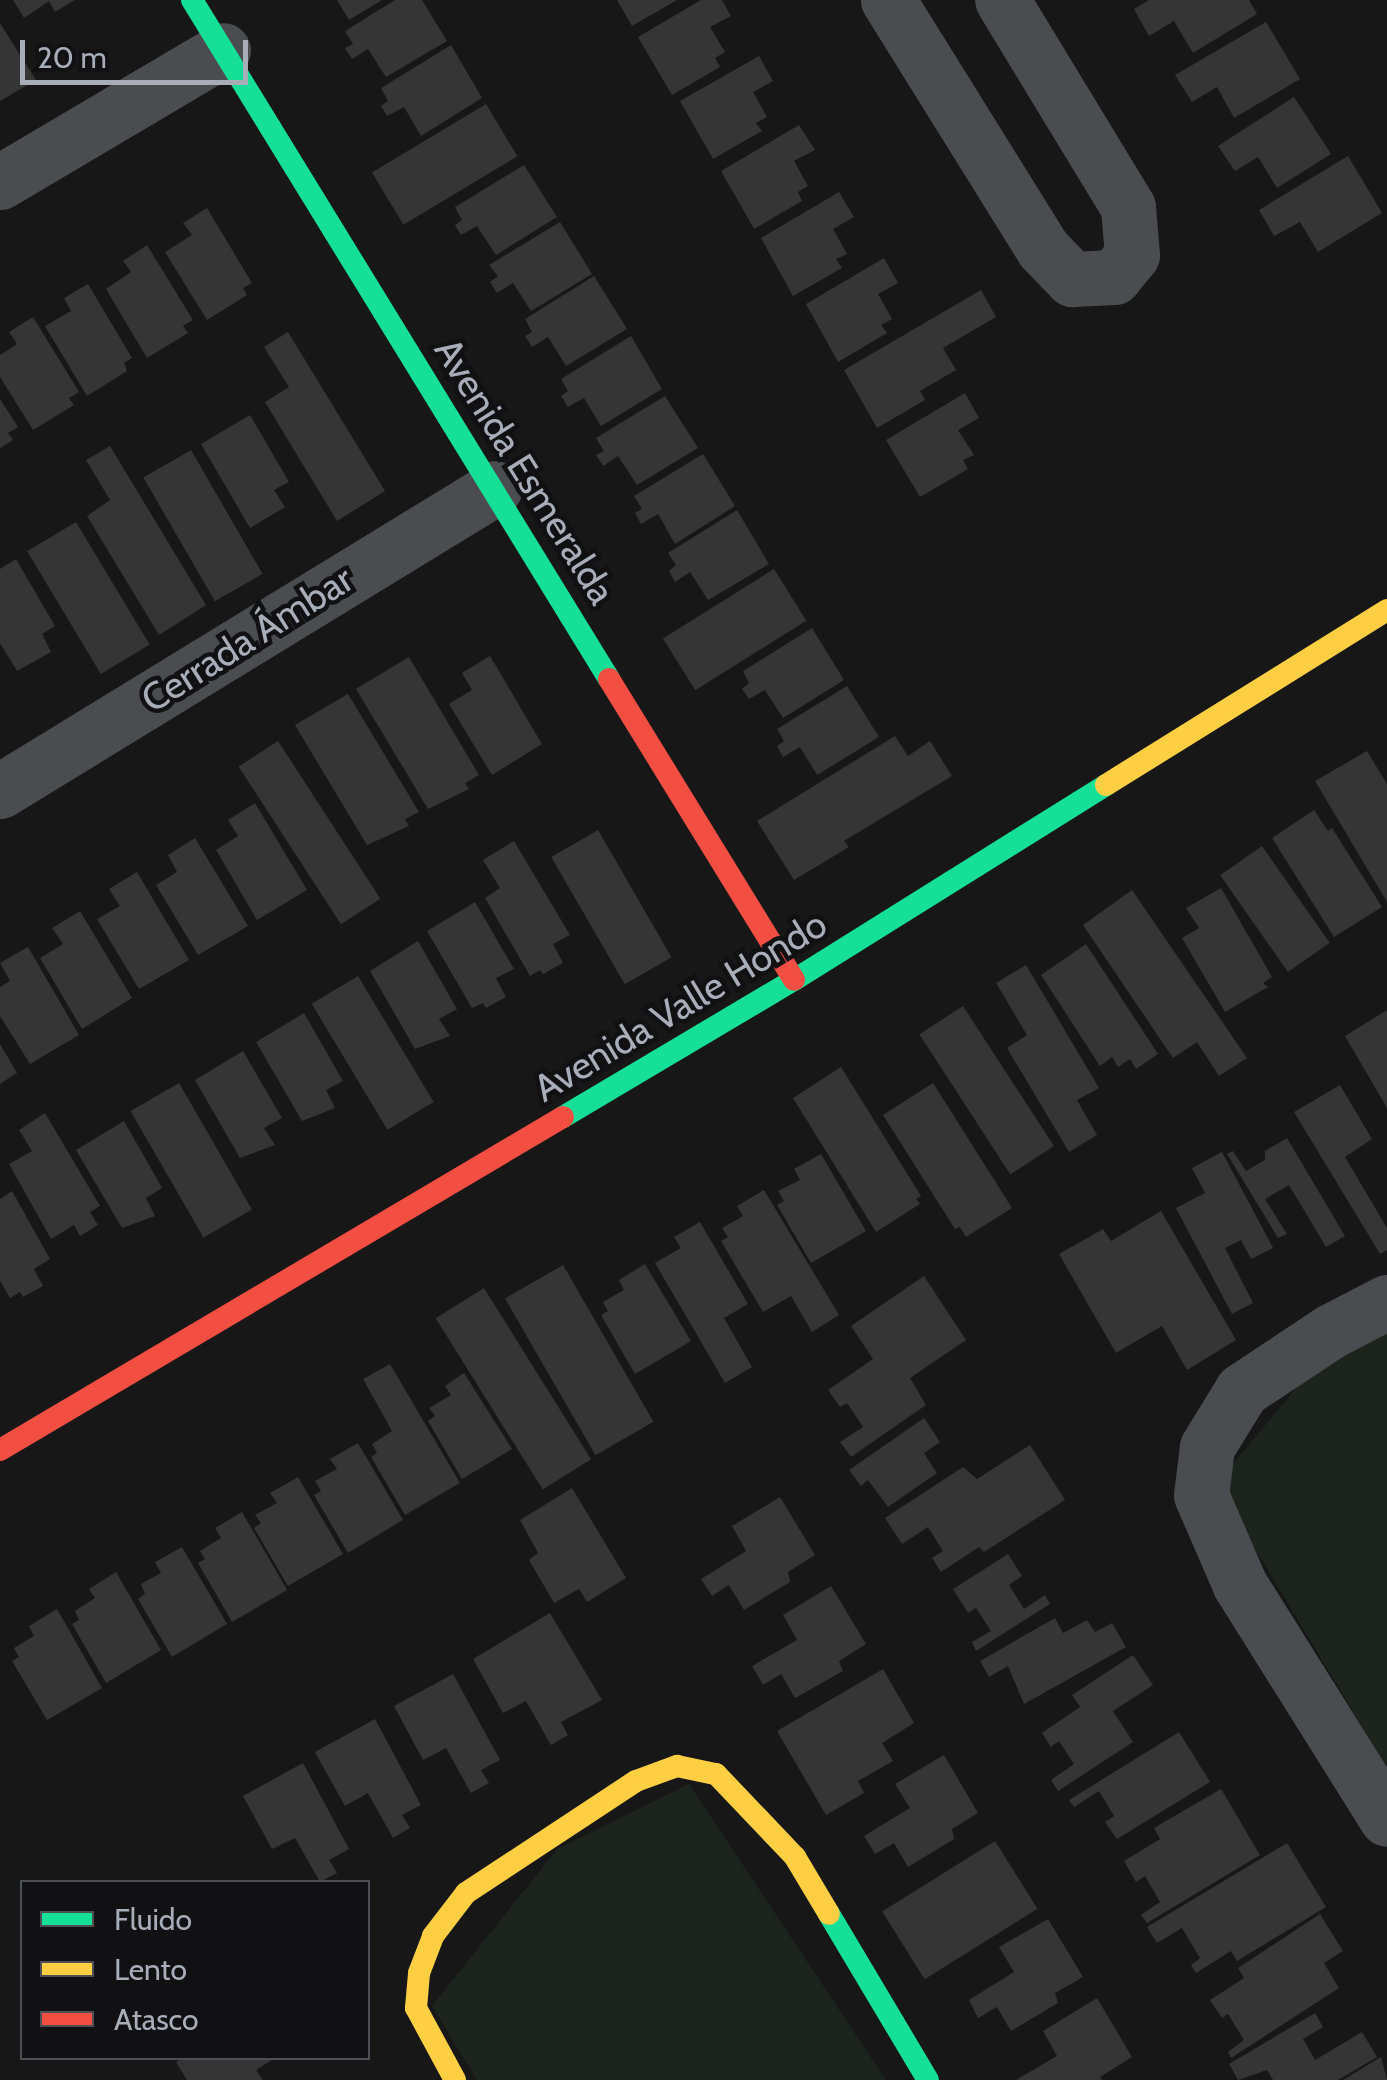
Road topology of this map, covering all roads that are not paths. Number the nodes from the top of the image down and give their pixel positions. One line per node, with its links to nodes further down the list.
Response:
1 (192, 0): 4 (street, Avenida Esmeralda)
2 (888, 0): 3 (street)
3 (1002, 0)
4 (223, 50): 5 (street); 6 (street, Avenida Esmeralda)
5 (0, 182)
6 (495, 488): 8 (street, Cerrada Ámbar); 9 (street, Avenida Esmeralda)
7 (1387, 610): 9 (street, Avenida Valle Hondo)
8 (0, 791)
9 (794, 980): 11 (street, Avenida Valle Hondo)
10 (1387, 1302): 12 (street)
11 (0, 1450)
12 (1387, 1819)
13 (455, 2080): 14 (street)
14 (928, 2080)

